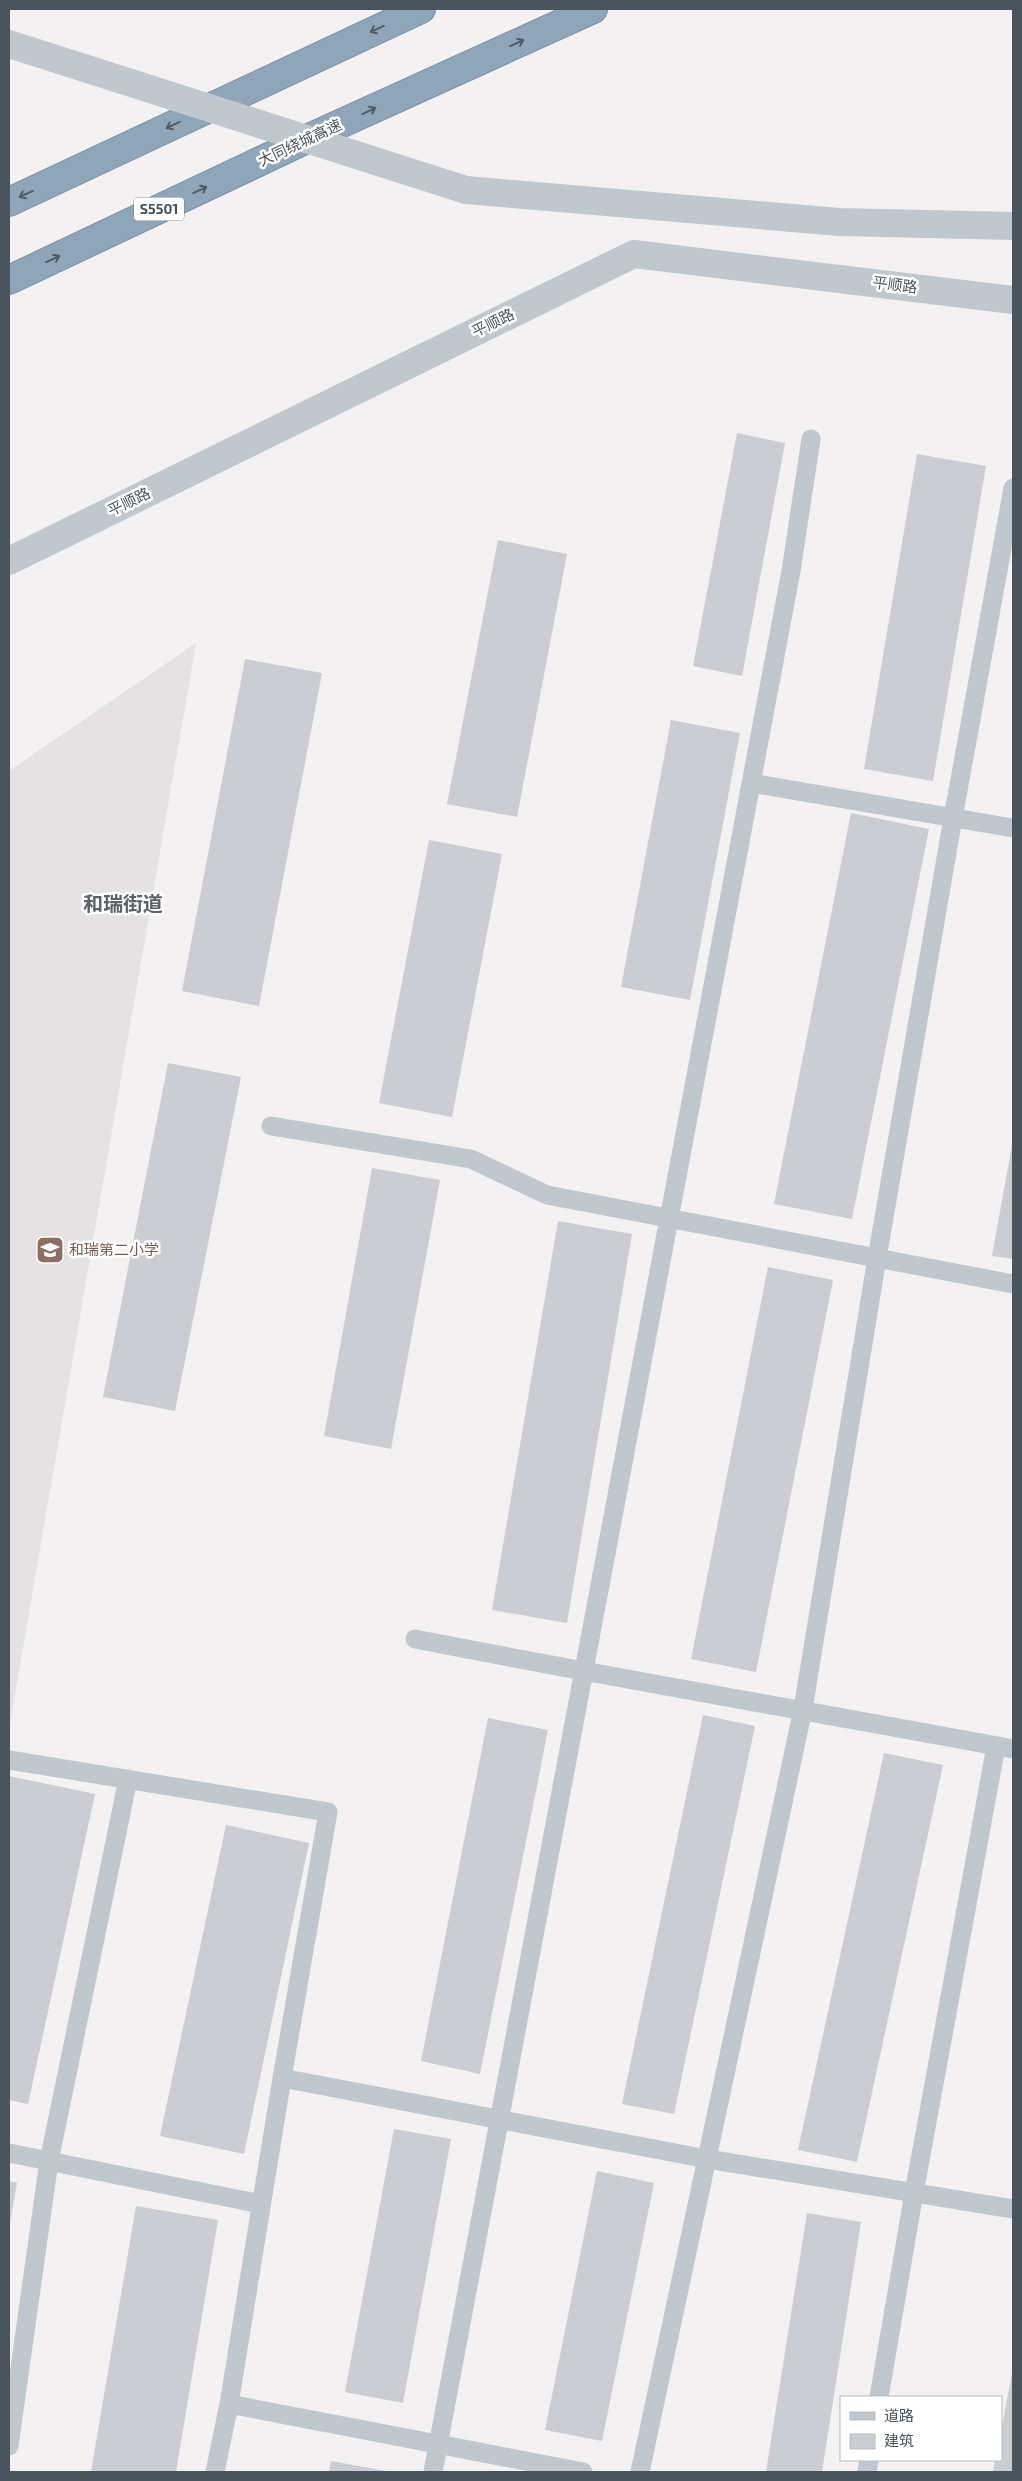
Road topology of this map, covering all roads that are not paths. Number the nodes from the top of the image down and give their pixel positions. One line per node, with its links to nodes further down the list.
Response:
1 (421, 9): 4 (highway, one-way to 4)
2 (593, 9): 6 (highway, 大同绕城高速 / S5501, one-way to 2)
3 (9, 44): 5 (street, bridge)
4 (9, 202)
5 (1013, 226)
6 (9, 280)
7 (1013, 300): 10 (street, 平顺路)
8 (811, 439): 11 (lane)
9 (1013, 488): 12 (lane)
10 (9, 561)
11 (751, 783): 12 (lane); 15 (lane)
12 (953, 818): 13 (lane); 16 (lane)
13 (1013, 828)
14 (271, 1126): 15 (lane)
15 (669, 1219): 16 (lane); 19 (lane)
16 (877, 1258): 17 (lane); 20 (lane)
17 (1013, 1284)
18 (415, 1640): 19 (lane)
19 (583, 1672): 20 (lane); 25 (lane)
20 (802, 1709): 21 (lane); 27 (lane)
21 (1005, 1747): 29 (lane)
22 (9, 1760): 23 (lane)
23 (128, 1779): 24 (lane); 28 (lane)
24 (282, 2078): 25 (lane); 30 (lane)
25 (499, 2120): 27 (lane); 34 (lane)
26 (9, 2153): 28 (lane)
27 (707, 2159): 29 (lane); 39 (lane)
28 (49, 2161): 30 (lane); 35 (lane)
29 (914, 2193): 31 (lane); 32 (lane)
30 (261, 2204): 33 (lane)
31 (1013, 2209)
32 (879, 2396)
33 (229, 2404): 34 (lane); 36 (lane)
34 (438, 2444): 37 (lane); 38 (lane)
35 (9, 2446)
36 (216, 2472)
37 (433, 2472)
38 (583, 2472)
39 (640, 2472)

